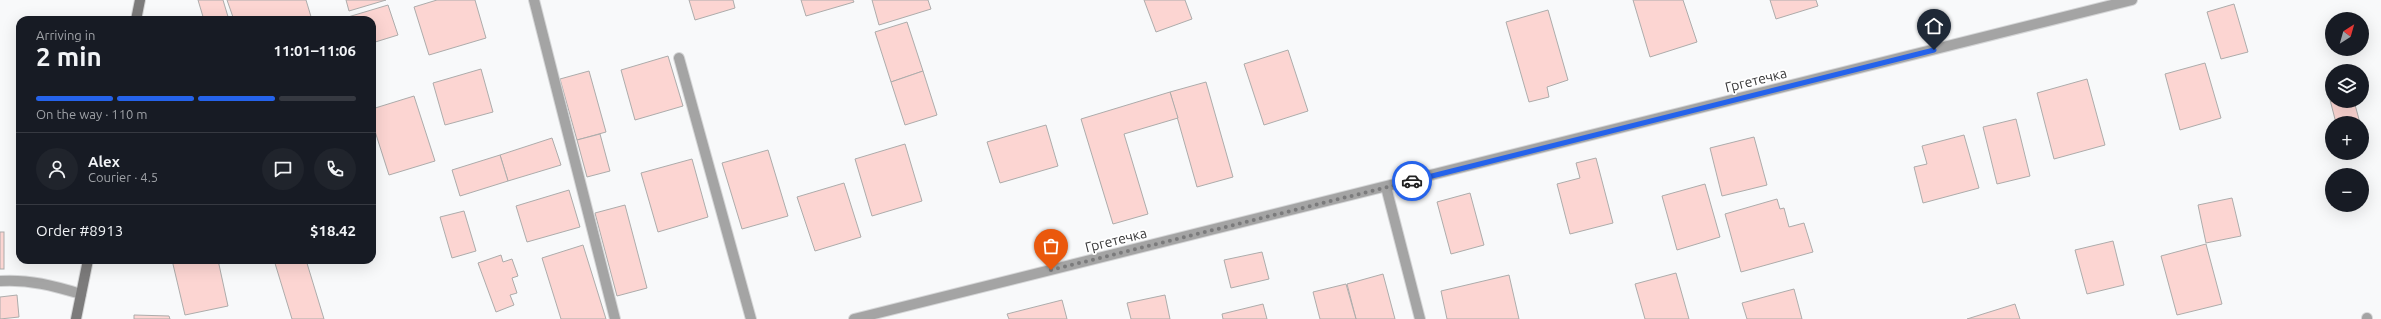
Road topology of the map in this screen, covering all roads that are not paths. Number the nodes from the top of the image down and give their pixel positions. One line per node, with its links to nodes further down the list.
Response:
1 (140, 0): 4 (main road)
2 (534, 0): 11 (street)
3 (2132, 0): 6 (street, Гргетечка)
4 (137, 16)
5 (679, 58): 12 (street)
6 (1386, 187): 13 (street, Гргетечка); 14 (street)
7 (87, 264): 9 (main road)
8 (0, 281): 9 (street)
9 (81, 294): 10 (main road)
10 (76, 319)
11 (615, 319)
12 (751, 319)
13 (854, 319)
14 (1420, 319)

